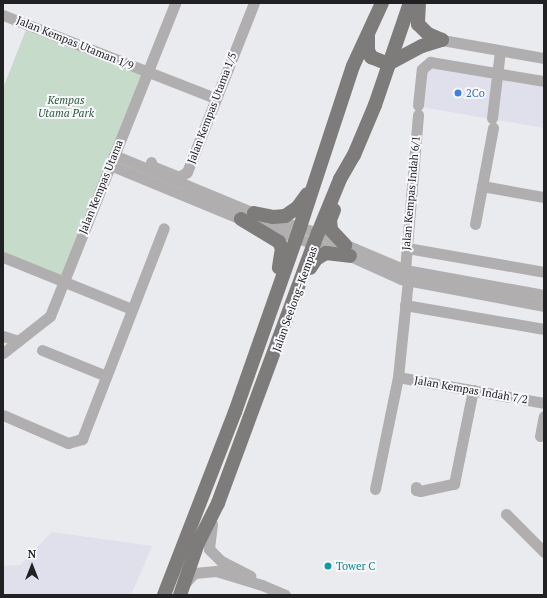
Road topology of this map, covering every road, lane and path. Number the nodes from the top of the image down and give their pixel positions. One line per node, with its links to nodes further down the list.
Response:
1 (175, 3): 12 (street, Jalan Kempas Utama)
2 (254, 3): 15 (street, Jalan Kempas Utama 1/5)
3 (382, 3): 7 (main road, Jalan Seelong–Kempas)
4 (410, 3): 11 (main road, Jalan Seelong–Kempas)
5 (418, 3): 8 (main road)
6 (3, 15): 12 (street, Jalan Kempas Utaman 1/9)
7 (369, 32): 11 (main road); 19 (main road, Jalan Seelong–Kempas)
8 (442, 40): 9 (street); 11 (main road)
9 (500, 51): 10 (street); 13 (street)
10 (544, 58)
11 (388, 64): 16 (main road, Jalan Seelong–Kempas)
12 (147, 72): 15 (street, Jalan Kempas Utaman 1/9); 17 (street, Jalan Kempas Utama)
13 (497, 74): 14 (street); 20 (street); 27 (street, Jalan Kempas Indah 6/1)
14 (544, 81)
15 (215, 98): 18 (street, Jalan Kempas Utama 1/5)
16 (354, 155): 26 (main road, Jalan Seelong–Kempas); 28 (main road)
17 (112, 160): 22 (street); 22 (street); 32 (street, Jalan Kempas Utama)
18 (151, 162)
19 (317, 178): 22 (main road); 25 (main road, Jalan Seelong–Kempas)
20 (482, 186): 21 (street); 23 (street)
21 (544, 198)
22 (247, 216): 25 (street); 47 (main road)
23 (475, 224)
24 (164, 228): 36 (street)
25 (298, 232): 26 (street); 47 (main road, Jalan Seelong–Kempas)
26 (316, 238): 28 (street); 37 (main road, Jalan Seelong–Kempas)
27 (407, 248): 30 (street); 31 (street, Jalan Kempas Indah 6/1)
28 (348, 251): 31 (street); 37 (main road)
29 (3, 257): 32 (street)
30 (544, 272)
31 (406, 275): 33 (street); 34 (street, Jalan Kempas Indah 6/1); 35 (street)
32 (64, 282): 36 (street); 40 (street, Jalan Kempas Utama)
33 (544, 295)
34 (405, 305): 38 (street); 44 (street, Jalan Kempas Indah 6/1)
35 (544, 306)
36 (132, 309): 43 (street)
37 (287, 322): 53 (main road, Jalan Seelong–Kempas)
38 (544, 329)
39 (3, 336): 40 (street)
40 (18, 341): 42 (street, Jalan Kempas Utama)
41 (42, 350): 43 (street)
42 (3, 353)
43 (106, 376): 48 (street)
44 (398, 377): 45 (street, Jalan Kempas Indah 7/2); 52 (street, Jalan Kempas Indah 6/1)
45 (473, 390): 46 (street, Jalan Kempas Indah 7/2); 51 (street)
46 (544, 402)
47 (235, 412): 58 (main road, Jalan Seelong–Kempas)
48 (3, 415)
49 (544, 416): 50 (street)
50 (540, 436)
51 (416, 487)
52 (375, 489)
53 (218, 502): 56 (street); 57 (main road, Jalan Seelong–Kempas)
54 (506, 514): 55 (street)
55 (544, 552)
56 (262, 585): 57 (street); 59 (street)
57 (181, 592)
58 (164, 595)
59 (285, 595)

